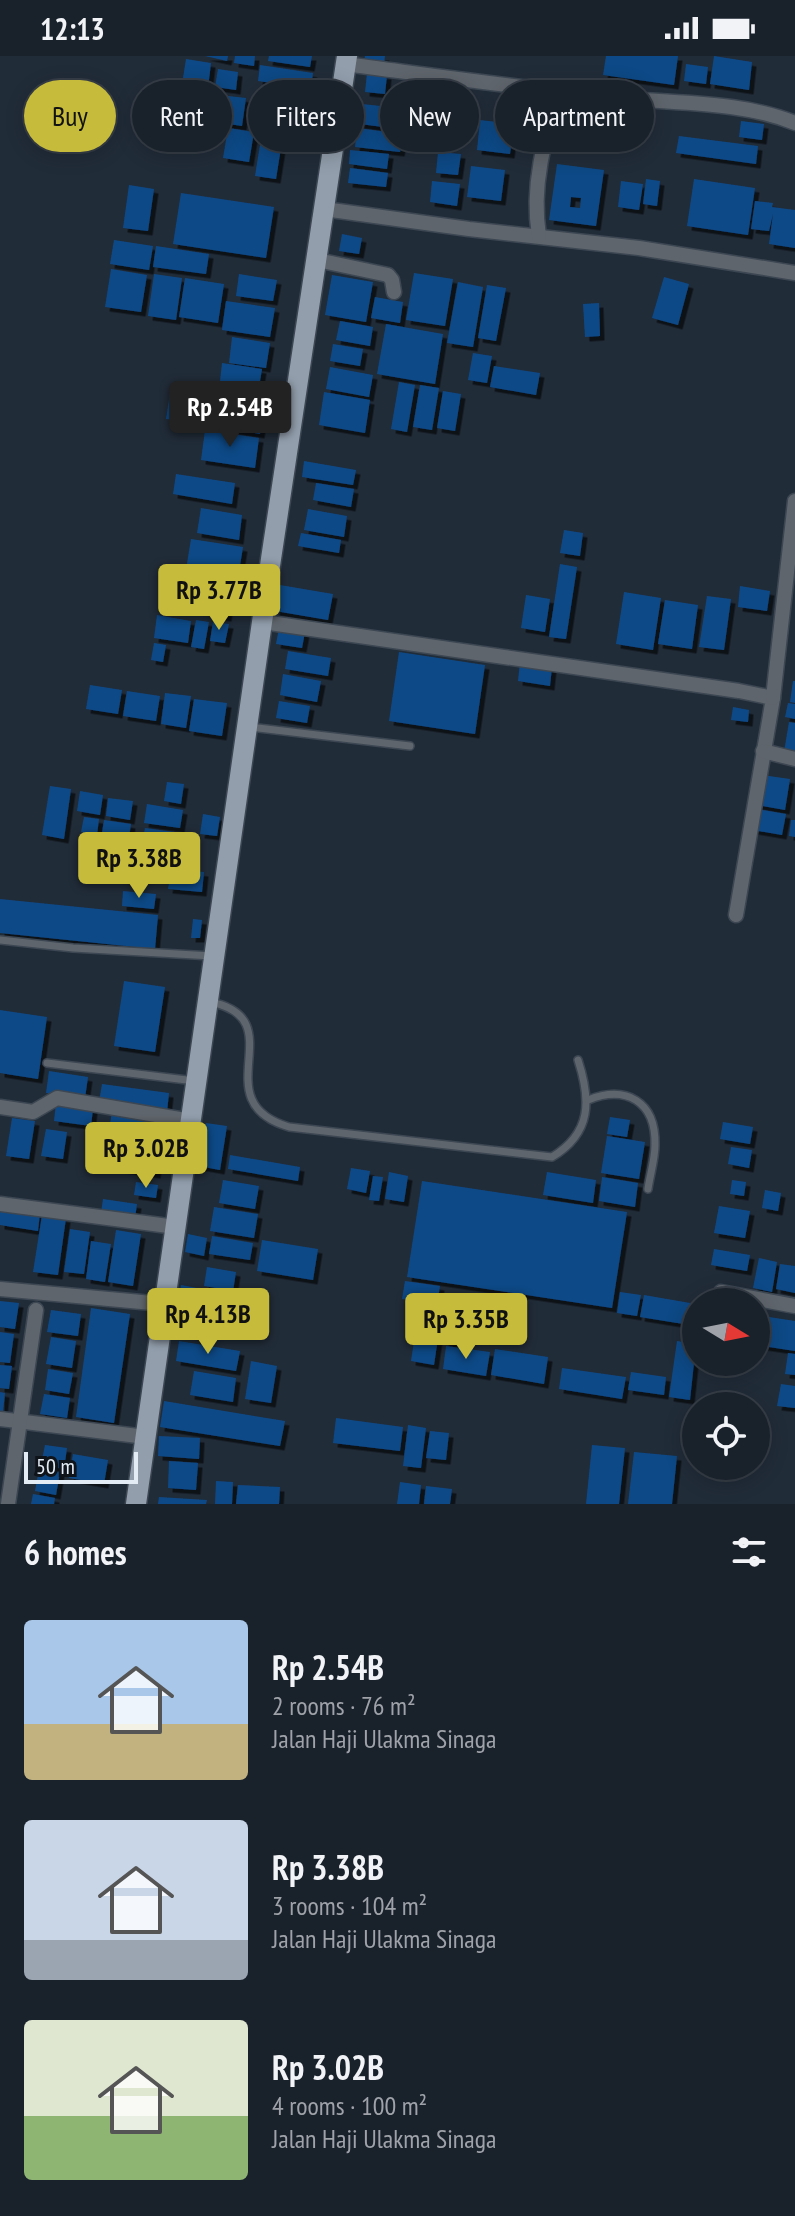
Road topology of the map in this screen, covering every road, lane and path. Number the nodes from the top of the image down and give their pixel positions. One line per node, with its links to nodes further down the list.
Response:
1 (346, 60): 2 (street); 6 (main road)
2 (495, 82)
3 (654, 100): 4 (street)
4 (795, 123)
5 (543, 152): 7 (street)
6 (324, 209): 7 (street); 8 (main road)
7 (539, 236): 9 (street)
8 (317, 260): 10 (street); 12 (main road)
9 (795, 273)
10 (394, 292)
11 (795, 501): 13 (street)
12 (263, 622): 13 (street); 14 (main road)
13 (773, 698): 16 (street)
14 (248, 727): 15 (lane); 20 (main road)
15 (410, 746)
16 (763, 751): 17 (street); 18 (street)
17 (795, 759)
18 (736, 915)
19 (0, 940): 20 (lane)
20 (214, 956): 21 (main road)
21 (208, 1002): 24 (main road); 25 (lane)
22 (578, 1060): 25 (lane)
23 (47, 1063): 24 (lane)
24 (197, 1081): 27 (main road)
25 (588, 1100): 28 (lane)
26 (0, 1107): 27 (street)
27 (191, 1121): 30 (main road)
28 (648, 1189)
29 (0, 1204): 30 (street)
30 (176, 1227): 33 (main road)
31 (0, 1289): 33 (street)
32 (770, 1301): 34 (street)
33 (163, 1304): 38 (main road)
34 (795, 1306)
35 (36, 1310): 37 (street)
36 (0, 1419): 37 (street)
37 (19, 1422): 38 (street); 39 (street)
38 (146, 1437): 40 (main road)
39 (8, 1504)
40 (136, 1504)

